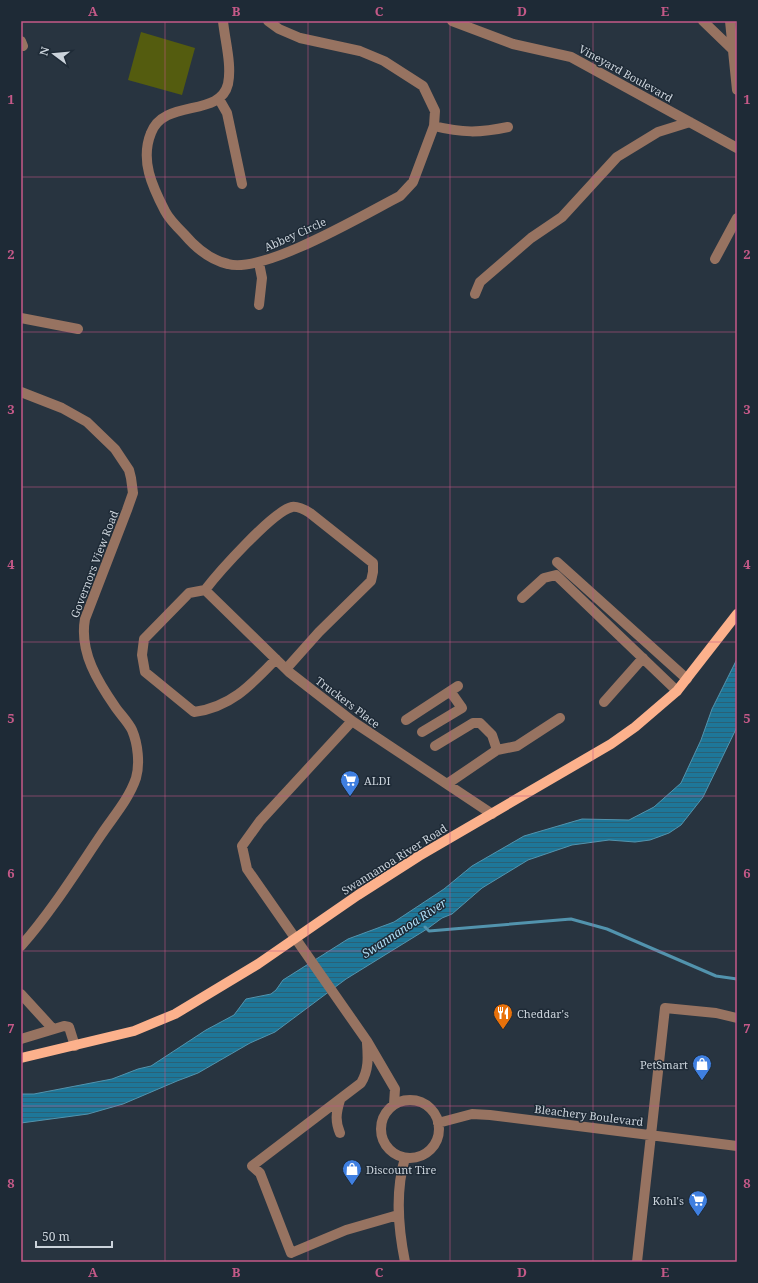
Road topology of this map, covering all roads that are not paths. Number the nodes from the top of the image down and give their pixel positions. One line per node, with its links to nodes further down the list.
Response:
1 (223, 21): 8 (street)
2 (268, 21): 10 (street, Abbey Circle)
3 (452, 21): 9 (street, Vineyard Boulevard)
4 (703, 21): 6 (street)
5 (730, 21): 6 (street)
6 (732, 49): 7 (street)
7 (737, 90)
8 (218, 99): 13 (street); 16 (street, Abbey Circle)
9 (690, 122): 12 (street, Vineyard Boulevard); 17 (street)
10 (434, 126): 11 (street); 16 (street, Abbey Circle)
11 (508, 127)
12 (737, 148)
13 (242, 184)
14 (737, 218): 15 (street)
15 (715, 259)
16 (259, 263): 18 (street)
17 (475, 294)
18 (259, 305)
19 (21, 318): 20 (street)
20 (78, 329)
21 (21, 392): 43 (street, Governors View Road)
22 (557, 562): 29 (street)
23 (204, 590): 27 (street, Truckers Place); 27 (street); 28 (street)
24 (522, 598): 26 (street)
25 (737, 614): 29 (main road, Swannanoa River Road)
26 (643, 658): 30 (street); 31 (street)
27 (276, 659): 28 (street, Truckers Place)
28 (286, 670): 35 (street, Truckers Place)
29 (687, 679): 30 (main road, Swannanoa River Road)
30 (677, 691): 41 (main road, Swannanoa River Road)
31 (604, 702)
32 (462, 708): 34 (street); 36 (street); 37 (street)
33 (560, 718): 39 (street)
34 (406, 720)
35 (352, 721): 40 (street, Truckers Place); 42 (street)
36 (473, 723): 38 (street); 39 (street)
37 (422, 732)
38 (435, 746)
39 (497, 750): 40 (street)
40 (447, 784): 41 (street, Truckers Place)
41 (492, 814): 42 (main road, Swannanoa River Road)
42 (296, 937): 48 (street); 49 (main road, Swannanoa River Road)
43 (21, 946)
44 (21, 994): 46 (street)
45 (737, 1018): 55 (street)
46 (53, 1029): 47 (street); 49 (street)
47 (21, 1039)
48 (367, 1040): 51 (street); 52 (street)
49 (75, 1046): 50 (main road, Swannanoa River Road)
50 (21, 1058)
51 (340, 1100): 54 (street); 58 (street)
52 (394, 1104): 53 (street); 57 (street)
53 (438, 1123): 55 (street, Bleachery Boulevard); 57 (street)
54 (340, 1133)
55 (650, 1135): 56 (street, Bleachery Boulevard); 60 (street)
56 (737, 1146)
57 (405, 1158): 58 (street)
58 (398, 1215): 59 (street)
59 (405, 1262)
60 (637, 1262)

